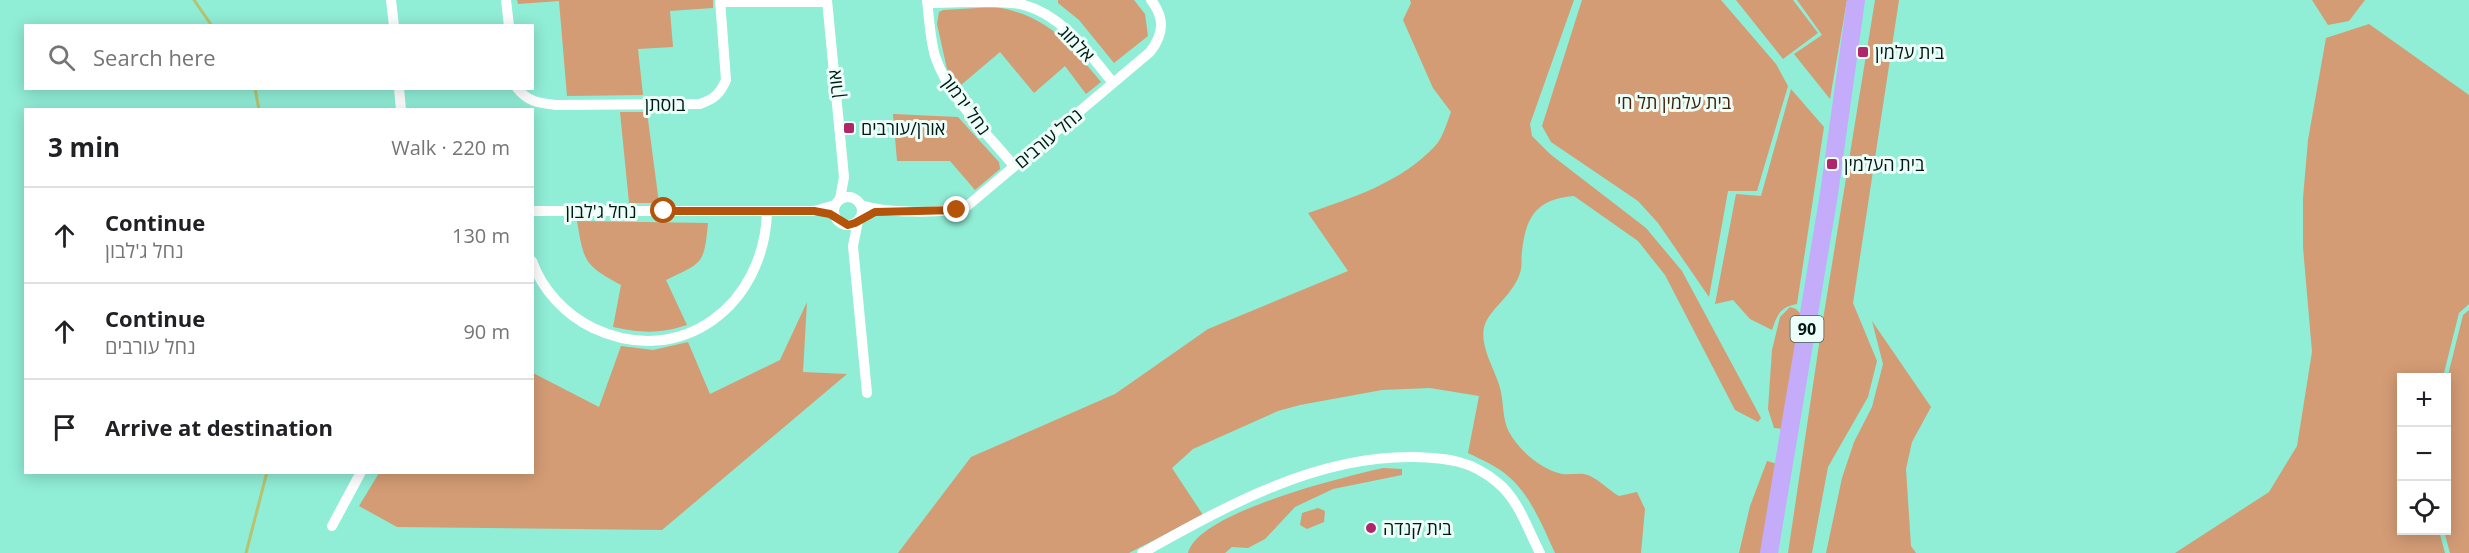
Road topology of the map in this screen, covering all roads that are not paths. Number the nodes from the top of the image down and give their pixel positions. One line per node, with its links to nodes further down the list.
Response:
1 (392, 0): 2 (street); 9 (street)
2 (397, 0)
3 (506, 0): 10 (street)
4 (1151, 0): 11 (street, נחל עורבים)
5 (1856, 0): 32 (highway, 90)
6 (720, 1): 7 (street); 13 (street, בוסתן)
7 (827, 1): 16 (street, אורן)
8 (927, 1): 11 (street, אלמוג); 15 (street, נחל ירמוך)
9 (394, 24)
10 (509, 24)
11 (1113, 83): 15 (street, נחל עורבים)
12 (399, 90): 14 (street)
13 (519, 90)
14 (401, 108)
15 (1014, 166): 22 (street, נחל עורבים)
16 (844, 169): 17 (street, אורן); 18 (street, אורן)
17 (838, 202): 18 (street); 21 (street, נחל ג'לבון); 23 (street)
18 (859, 202): 22 (street, נחל עורבים); 24 (street)
19 (534, 211): 20 (street, נחל ג'לבון)
20 (767, 211): 21 (street, נחל ג'לבון); 26 (street)
21 (814, 211): 23 (street, נחל ג'לבון)
22 (882, 211): 24 (street, נחל עורבים)
23 (838, 220): 24 (street); 25 (street)
24 (859, 220): 25 (street)
25 (853, 246): 27 (street)
26 (534, 265)
27 (867, 393)
28 (359, 474): 29 (street)
29 (332, 526)
30 (1142, 553): 31 (street)
31 (1540, 553)
32 (1769, 553)

